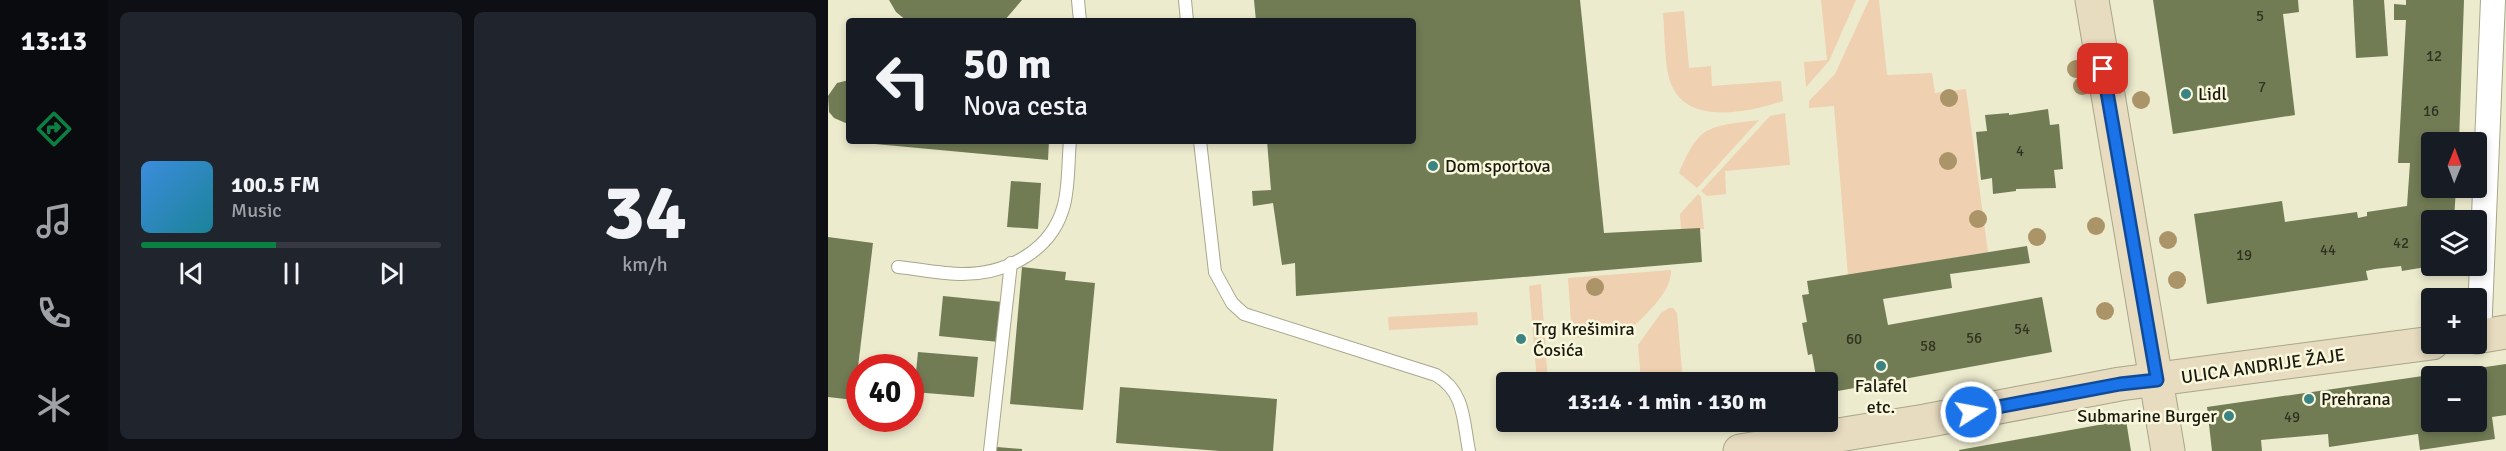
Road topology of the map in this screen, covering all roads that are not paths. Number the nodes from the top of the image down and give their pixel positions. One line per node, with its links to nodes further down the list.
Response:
1 (1078, 0): 5 (lane)
2 (1185, 0): 6 (lane)
3 (2091, 0): 13 (street)
4 (2493, 0): 11 (street)
5 (1080, 18)
6 (1187, 18)
7 (1070, 144): 9 (lane)
8 (1200, 144): 16 (lane)
9 (1011, 263): 10 (lane); 15 (lane)
10 (898, 267)
11 (2487, 335)
12 (2421, 344): 13 (street, ULICA ANDRIJE ŽAJE)
13 (2157, 380): 14 (street, ULICA ANDRIJE ŽAJE); 18 (street)
14 (1840, 443): 17 (street, ULICA ANDRIJE ŽAJE)
15 (990, 451)
16 (1468, 451)
17 (1740, 451)
18 (2168, 451)

